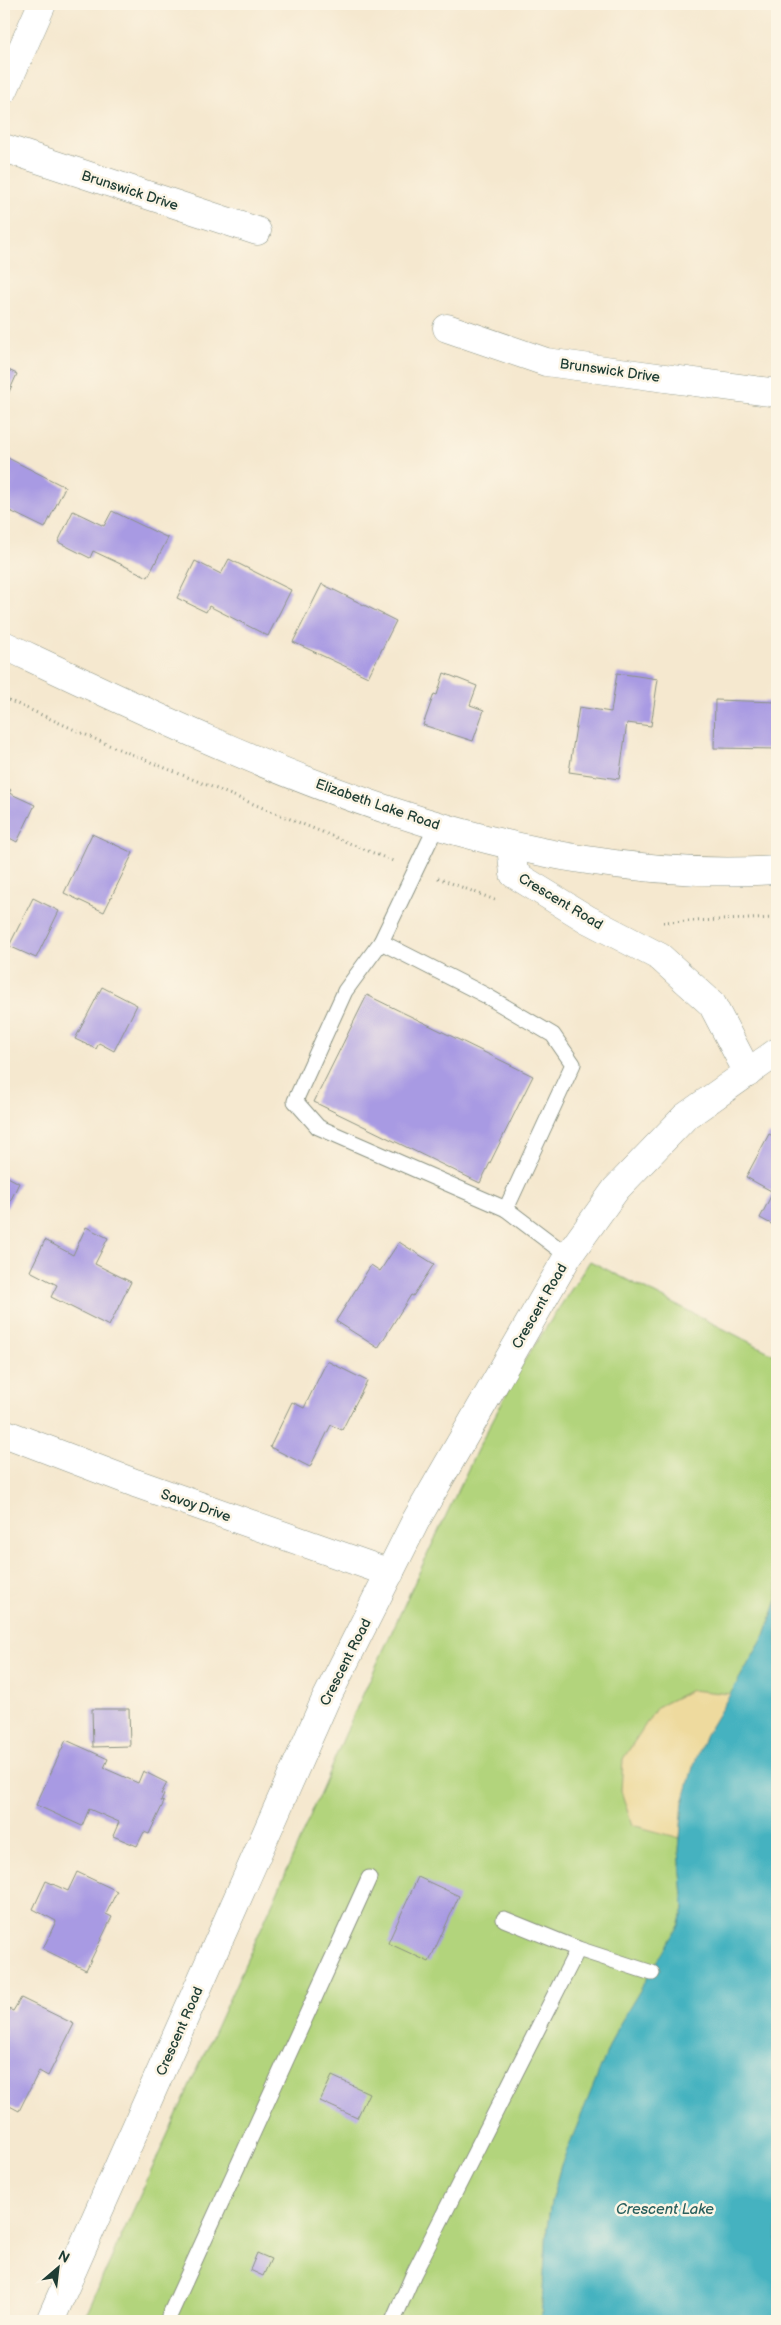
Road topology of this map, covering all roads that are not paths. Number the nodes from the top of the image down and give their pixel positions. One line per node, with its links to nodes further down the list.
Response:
1 (42, 4): 2 (street)
2 (4, 90)
3 (4, 148): 4 (street, Brunswick Drive)
4 (257, 231)
5 (447, 328): 6 (street, Brunswick Drive)
6 (777, 393)
7 (4, 645): 8 (street, Elizabeth Lake Road)
8 (437, 825): 9 (street, Elizabeth Lake Road); 11 (lane)
9 (511, 846): 10 (street, Elizabeth Lake Road); 13 (street, Crescent Road)
10 (777, 870)
11 (381, 942): 14 (lane); 14 (lane)
12 (777, 1052): 13 (street, Crescent Road)
13 (748, 1073): 15 (street, Crescent Road)
14 (506, 1209): 15 (lane)
15 (568, 1256): 17 (street, Crescent Road)
16 (4, 1433): 17 (street, Savoy Drive)
17 (390, 1573): 22 (street, Crescent Road)
18 (370, 1878): 23 (lane)
19 (504, 1919): 20 (lane)
20 (578, 1948): 21 (lane); 24 (lane)
21 (652, 1973)
22 (50, 2321)
23 (167, 2321)
24 (393, 2321)

